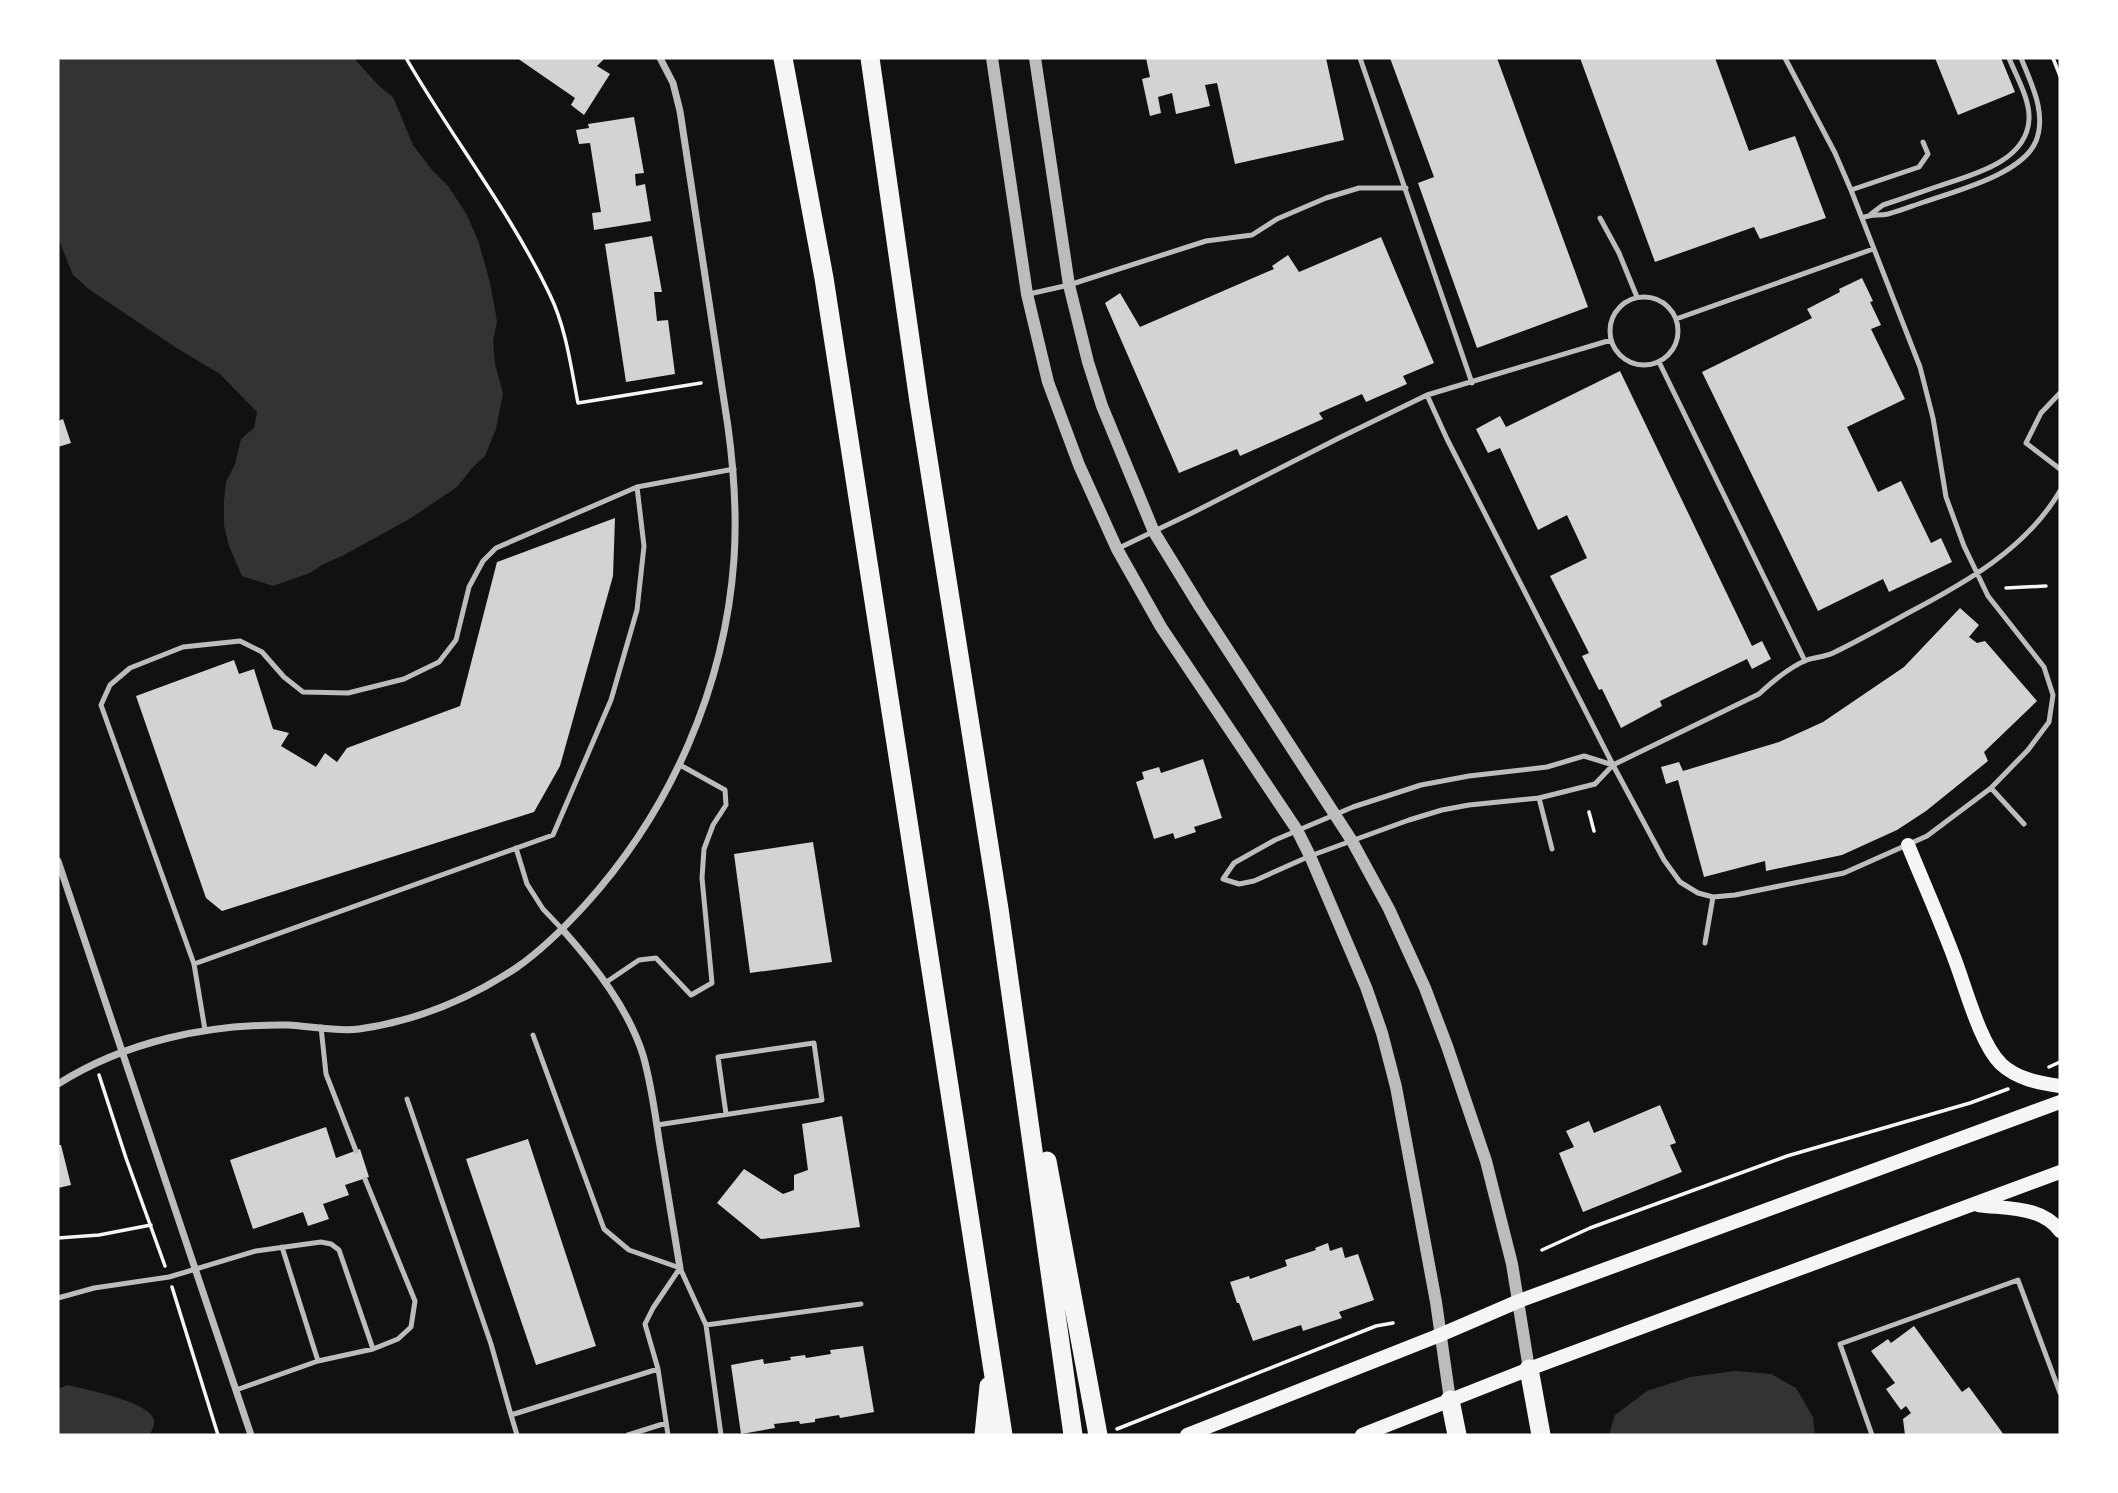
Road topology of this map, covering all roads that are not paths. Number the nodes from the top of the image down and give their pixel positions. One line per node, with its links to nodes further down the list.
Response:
1 (660, 58): 26 (street)
2 (783, 58): 85 (highway)
3 (870, 58): 48 (highway)
4 (992, 58): 18 (street)
5 (1035, 58): 17 (street)
6 (1360, 58): 11 (lane)
7 (1785, 58): 12 (lane)
8 (2008, 58): 13 (lane)
9 (2021, 58): 13 (lane)
10 (1923, 142): 12 (lane)
11 (1406, 188): 17 (lane); 23 (lane)
12 (1851, 190): 15 (lane)
13 (1871, 214): 15 (lane)
14 (1600, 218): 19 (lane)
15 (1861, 218): 16 (lane)
16 (1873, 249): 20 (lane); 32 (lane)
17 (1069, 285): 18 (lane); 30 (street)
18 (1027, 294): 31 (street)
19 (1637, 297): 20 (lane); 21 (lane)
20 (1676, 319): 22 (lane)
21 (1611, 340): 22 (lane); 23 (lane)
22 (1659, 362): 33 (lane)
23 (1472, 383): 25 (lane)
24 (2060, 393): 27 (lane)
25 (1427, 395): 30 (lane); 35 (lane)
26 (734, 469): 28 (lane); 34 (street)
27 (2060, 469)
28 (637, 486): 43 (lane); 51 (lane)
29 (2060, 491): 32 (lane)
30 (1154, 532): 31 (lane); 38 (street)
31 (1116, 549): 40 (street)
32 (1977, 575): 33 (lane); 36 (lane)
33 (1805, 661): 35 (lane)
34 (680, 765): 49 (street); 52 (lane)
35 (1613, 765): 37 (lane); 38 (lane); 47 (lane)
36 (1992, 788): 39 (lane); 42 (lane)
37 (1539, 798): 41 (lane); 44 (lane)
38 (1335, 813): 40 (lane); 41 (street)
39 (2024, 824)
40 (1297, 830): 45 (street); 45 (lane)
41 (1352, 841): 45 (lane); 72 (street)
42 (1908, 845): 47 (lane); 58 (main road)
43 (516, 848): 49 (lane); 51 (lane)
44 (1552, 849)
45 (1310, 856): 75 (street)
46 (58, 861): 56 (street)
47 (1713, 897): 50 (lane)
48 (999, 909): 86 (highway); 92 (highway)
49 (562, 929): 52 (street); 53 (street)
50 (1705, 943)
51 (194, 964): 54 (lane)
52 (605, 983): 62 (street)
53 (321, 1027): 54 (street); 63 (lane)
54 (205, 1030): 56 (street)
55 (533, 1035): 69 (lane)
56 (123, 1053): 57 (street); 70 (street)
57 (58, 1084)
58 (2060, 1086)
59 (407, 1099): 83 (lane)
60 (2060, 1102): 72 (main road)
61 (726, 1114): 61 (lane); 62 (lane)
62 (657, 1125): 69 (street)
63 (356, 1151)
64 (2060, 1172): 66 (main road)
65 (365, 1179): 76 (lane)
66 (1977, 1205): 67 (main road); 79 (main road)
67 (2060, 1231)
68 (282, 1247): 70 (lane); 76 (lane); 77 (lane)
69 (680, 1268): 74 (lane); 78 (lane)
70 (196, 1269): 71 (lane); 80 (street)
71 (58, 1298)
72 (1519, 1301): 75 (main road); 79 (street)
73 (861, 1304): 74 (lane)
74 (706, 1325): 91 (lane)
75 (1440, 1335): 82 (street); 93 (main road)
76 (373, 1349): 77 (lane)
77 (318, 1362): 80 (lane)
78 (658, 1369): 83 (lane); 84 (lane)
79 (1529, 1369): 82 (main road); 96 (highway)
80 (236, 1390): 87 (street)
81 (2060, 1393): 97 (lane)
82 (1450, 1400): 94 (main road); 95 (highway)
83 (511, 1415): 88 (lane)
84 (666, 1423): 89 (lane); 90 (lane)
85 (993, 1432)
86 (1104, 1433)
87 (251, 1435)
88 (517, 1435)
89 (628, 1435)
90 (668, 1435)
91 (721, 1435)
92 (1073, 1435)
93 (1187, 1435)
94 (1362, 1435)
95 (1457, 1435)
96 (1541, 1435)
97 (1872, 1435)

